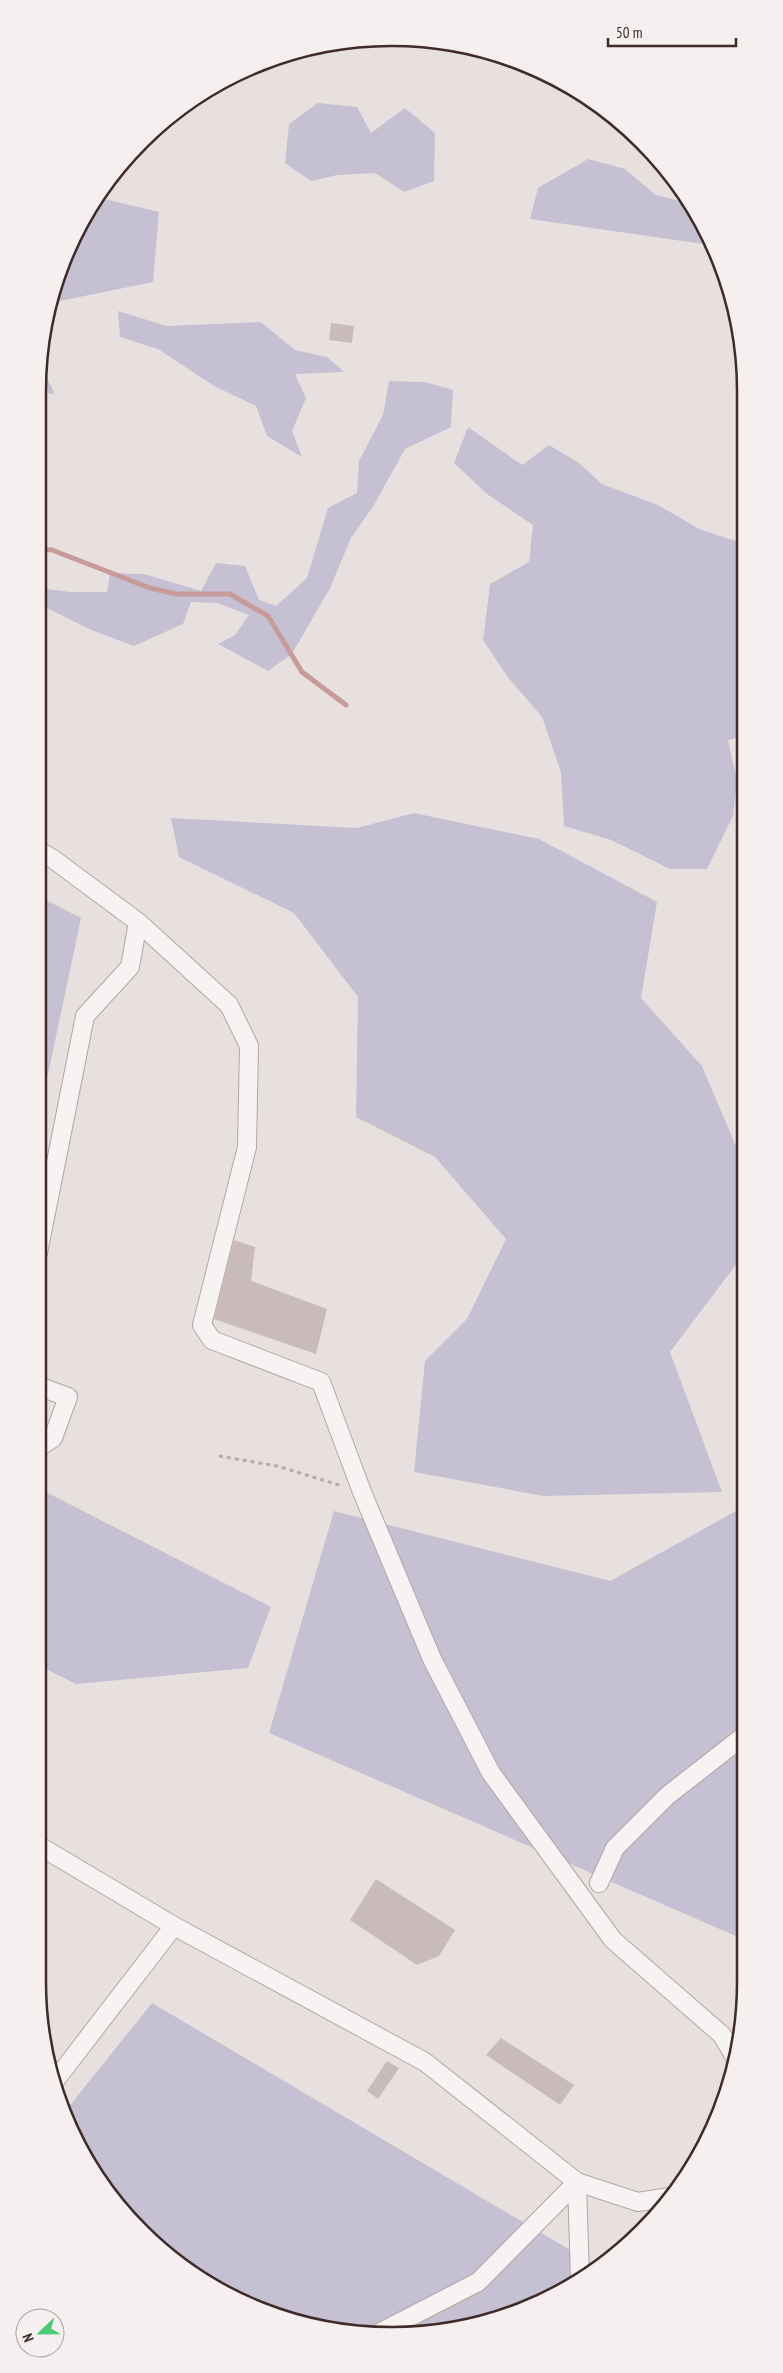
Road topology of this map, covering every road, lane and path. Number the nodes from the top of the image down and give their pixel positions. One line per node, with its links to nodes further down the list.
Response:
1 (46, 855): 2 (street)
2 (138, 922): 3 (street); 7 (street)
3 (46, 1213)
4 (46, 1389): 5 (street)
5 (46, 1443)
6 (219, 1456): 7 (path)
7 (362, 1492): 12 (street)
8 (737, 1738): 10 (street)
9 (46, 1850): 11 (street)
10 (599, 1883)
11 (174, 1926): 13 (street); 14 (street)
12 (730, 2049)
13 (59, 2075)
14 (577, 2182): 15 (street); 16 (street); 17 (street)
15 (660, 2199)
16 (580, 2271)
17 (391, 2327)

